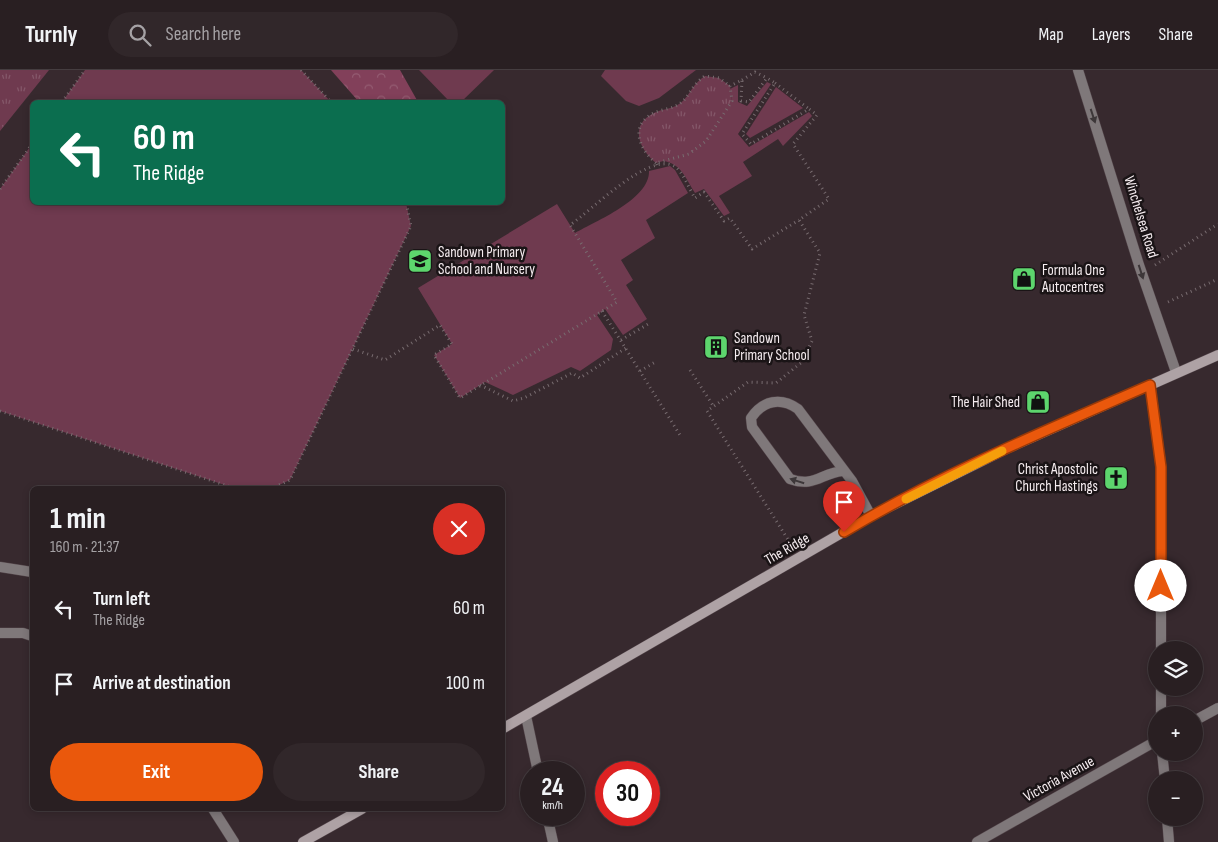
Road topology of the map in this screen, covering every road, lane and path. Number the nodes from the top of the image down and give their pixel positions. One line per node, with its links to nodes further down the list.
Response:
1 (85, 70): 8 (path)
2 (302, 70): 9 (path)
3 (1078, 70): 17 (street, Winchelsea Road, one-way to 17)
4 (767, 78): 5 (path); 5 (path); 6 (path)
5 (742, 80): 7 (path)
6 (775, 83): 10 (path); 10 (path)
7 (730, 86): 12 (path); 12 (path)
8 (63, 100)
9 (329, 100)
10 (809, 109): 15 (path)
11 (30, 147): 13 (path)
12 (656, 164): 15 (path); 20 (path)
13 (0, 189)
14 (407, 205): 23 (path)
15 (799, 220): 32 (path)
16 (1218, 224): 17 (path)
17 (1140, 269): 19 (street, Winchelsea Road, one-way to 19)
18 (1218, 279): 19 (path)
19 (1154, 309): 29 (street, Winchelsea Road)
20 (602, 311): 22 (path); 31 (path)
21 (650, 323): 22 (path)
22 (621, 340): 24 (path)
23 (353, 348): 31 (path); 37 (path)
24 (626, 348): 28 (path); 31 (path)
25 (1218, 355): 29 (main road, The Ridge)
26 (657, 361): 28 (path)
27 (690, 370): 32 (path)
28 (640, 371): 34 (path)
29 (1176, 372): 30 (main road, The Ridge)
30 (1150, 385): 38 (main road, The Ridge); 44 (street)
31 (480, 386)
32 (714, 406): 39 (path)
33 (0, 411): 36 (path)
34 (680, 436)
35 (842, 471): 35 (street, one-way to 35); 38 (street)
36 (228, 486)
37 (277, 486)
38 (871, 516): 39 (main road, The Ridge)
39 (799, 559): 46 (main road, The Ridge)
40 (0, 567): 41 (street)
41 (30, 572)
42 (0, 633): 43 (street)
43 (30, 635)
44 (1161, 641)
45 (1218, 708): 47 (street)
46 (526, 716): 48 (main road, The Ridge); 50 (street)
47 (1203, 716)
48 (505, 727)
49 (1148, 746): 58 (street, Victoria Avenue)
50 (536, 761)
51 (214, 811): 55 (street)
52 (358, 811): 56 (main road)
53 (549, 826): 57 (street)
54 (1168, 826): 59 (street)
55 (234, 842)
56 (303, 842)
57 (553, 842)
58 (977, 842)
59 (1169, 842)

